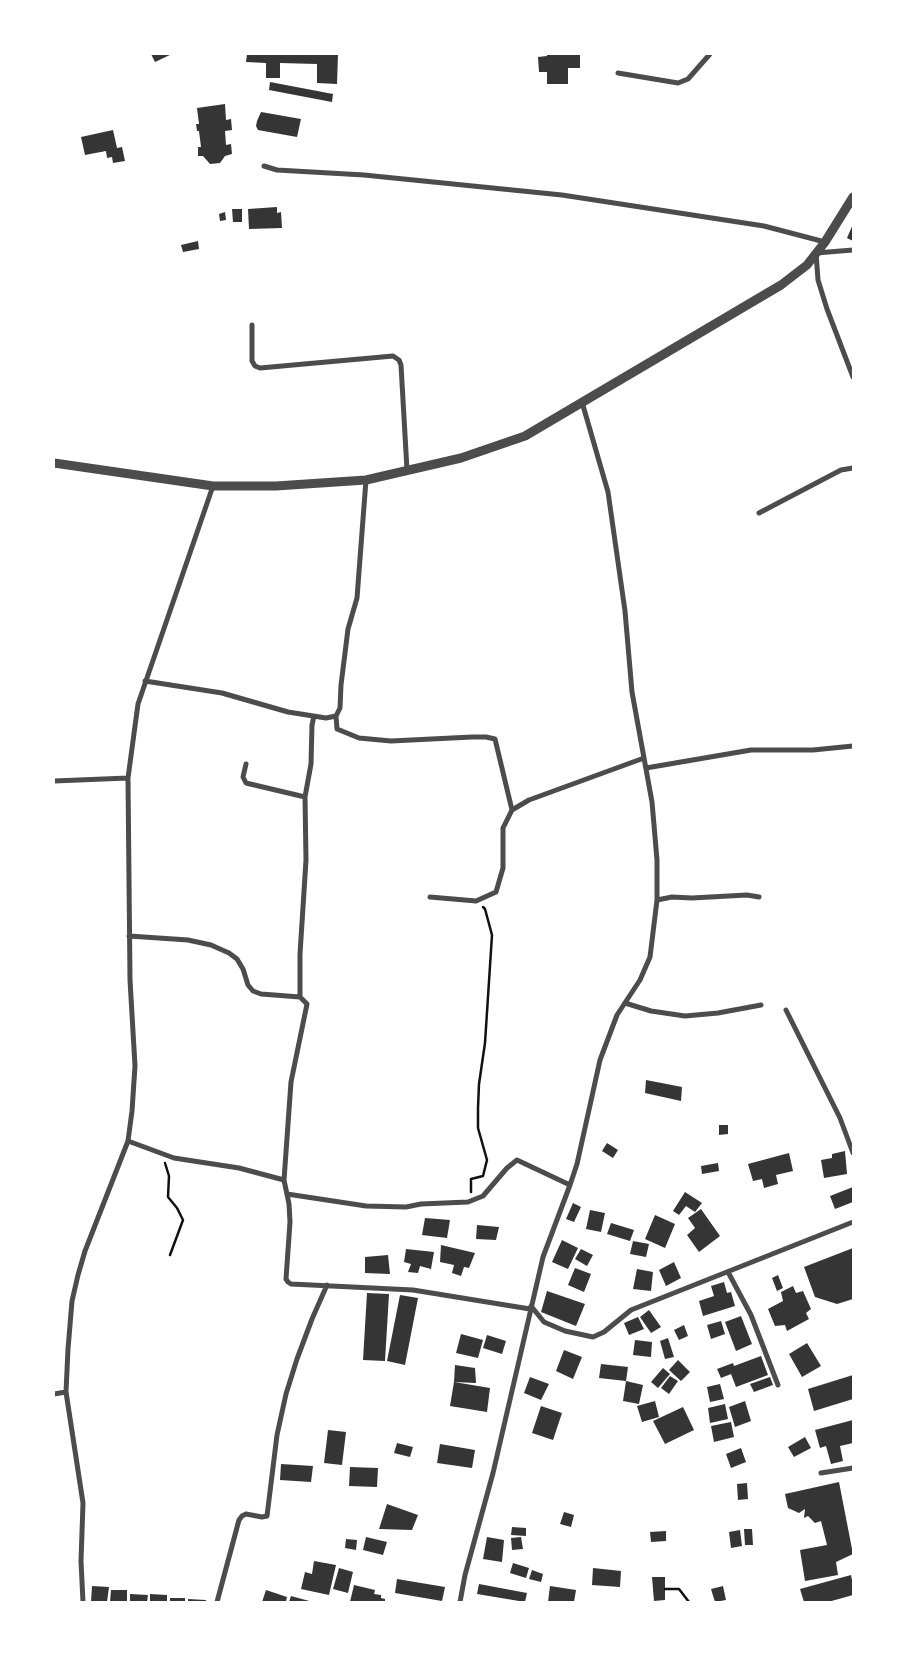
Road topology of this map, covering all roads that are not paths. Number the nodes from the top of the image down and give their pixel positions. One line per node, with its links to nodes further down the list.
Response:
1 (710, 54): 2 (street)
2 (618, 73)
3 (264, 166): 5 (street)
4 (853, 197): 5 (street)
5 (825, 242): 7 (street)
6 (853, 250): 7 (street)
7 (816, 253): 9 (street); 10 (street)
8 (252, 325): 13 (street)
9 (853, 377)
10 (582, 402): 13 (street); 21 (street)
11 (54, 463): 15 (street)
12 (853, 468): 16 (street)
13 (407, 470): 14 (street)
14 (366, 480): 15 (street); 19 (street)
15 (213, 486): 17 (street)
16 (759, 514)
17 (145, 681): 18 (street); 24 (street)
18 (314, 716): 19 (street); 26 (street)
19 (336, 716): 27 (street)
20 (853, 746): 23 (street)
21 (644, 758): 23 (street); 27 (street)
22 (246, 764): 26 (street)
23 (646, 768): 30 (street)
24 (128, 778): 25 (street); 31 (street)
25 (54, 781)
26 (305, 797): 32 (street)
27 (512, 810): 28 (street)
28 (430, 897)
29 (760, 897): 30 (street)
30 (658, 900): 33 (street)
31 (129, 936): 32 (street); 36 (street)
32 (300, 997): 38 (street)
33 (625, 1003): 34 (street); 39 (street)
34 (761, 1005)
35 (786, 1010): 37 (street)
36 (128, 1141): 38 (street); 46 (street)
37 (853, 1153)
38 (284, 1180): 40 (street)
39 (570, 1185): 40 (street); 44 (street)
40 (287, 1194): 43 (street)
41 (853, 1222): 42 (street)
42 (728, 1272): 44 (street); 45 (street)
43 (327, 1285): 44 (street); 51 (street)
44 (531, 1308): 52 (street)
45 (778, 1385)
46 (66, 1392): 47 (street); 50 (street)
47 (54, 1394)
48 (853, 1468): 49 (street)
49 (821, 1473)
50 (83, 1602)
51 (217, 1602)
52 (460, 1602)

